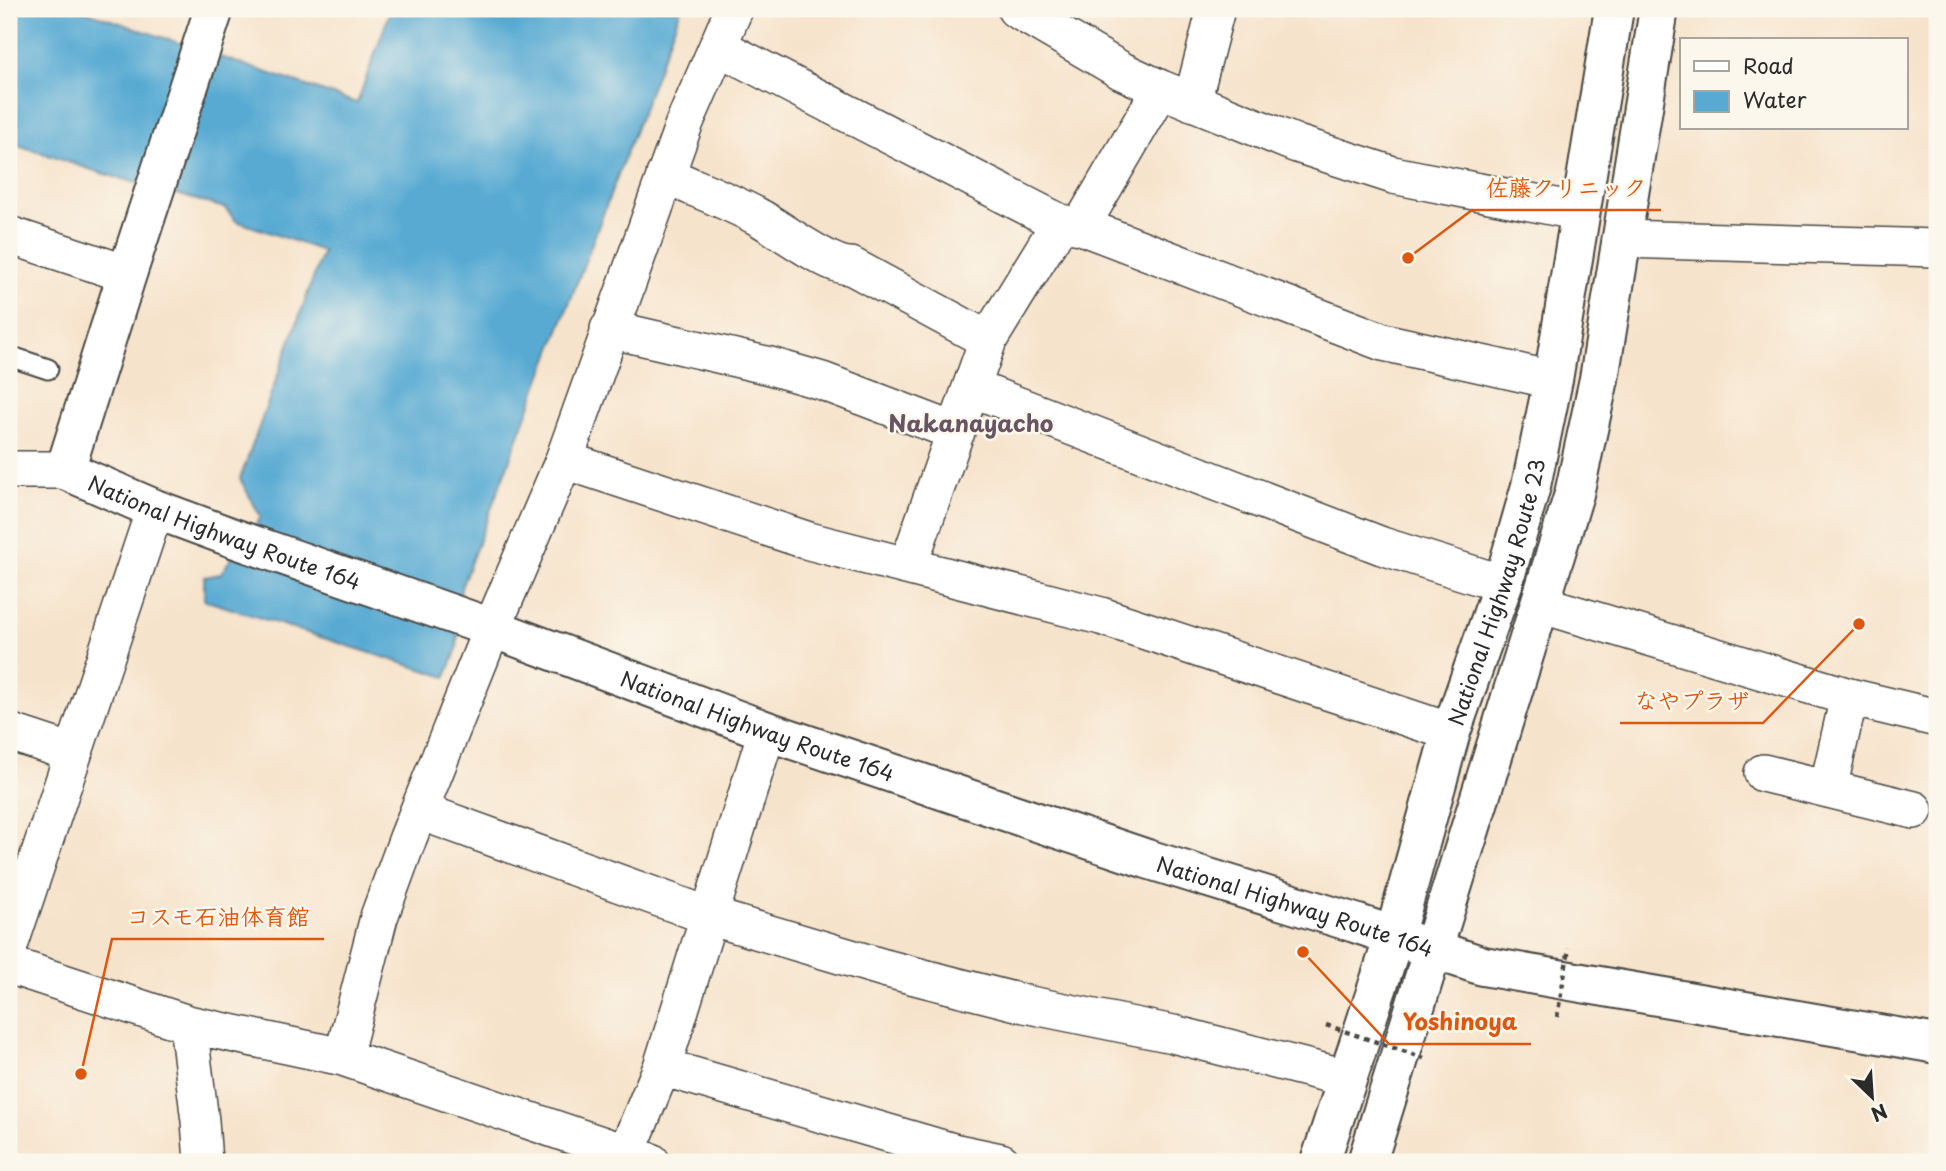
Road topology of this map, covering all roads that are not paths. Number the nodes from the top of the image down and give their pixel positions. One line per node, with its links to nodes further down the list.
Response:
1 (734, 9): 7 (street)
2 (1016, 9): 8 (street)
3 (1216, 9): 8 (street)
4 (1614, 9): 10 (highway, National Highway Route 23)
5 (1659, 9): 13 (highway)
6 (211, 18): 15 (highway, National Highway Route 164)
7 (719, 47): 9 (street); 11 (street)
8 (1176, 96): 10 (street); 11 (street)
9 (665, 175): 16 (street); 17 (street)
10 (1581, 212): 20 (highway, National Highway Route 23)
11 (1071, 225): 17 (street); 20 (street)
12 (9, 235): 15 (street)
13 (1621, 239): 14 (street); 29 (highway)
14 (1937, 248)
15 (127, 274): 25 (highway, National Highway Route 164)
16 (609, 329): 22 (street); 23 (street)
17 (988, 340): 21 (street)
18 (9, 356): 19 (lane)
19 (48, 369)
20 (1553, 380): 28 (highway, National Highway Route 23)
21 (972, 388): 22 (street); 28 (street)
22 (956, 432): 27 (street)
23 (564, 460): 27 (street); 30 (street)
24 (9, 470): 25 (street)
25 (65, 470): 26 (highway, National Highway Route 164)
26 (155, 509): 30 (highway, National Highway Route 164); 36 (street)
27 (908, 566): 35 (street)
28 (1503, 584): 35 (highway, National Highway Route 23)
29 (1540, 604): 31 (street); 44 (highway)
30 (480, 624): 33 (highway, National Highway Route 164); 40 (street)
31 (1849, 697): 32 (street); 38 (street)
32 (1937, 718)
33 (767, 731): 41 (street); 42 (highway, National Highway Route 164)
34 (9, 732): 36 (street)
35 (1451, 732): 42 (highway, National Highway Route 23)
36 (73, 752): 43 (street)
37 (1763, 773): 38 (street)
38 (1828, 789): 39 (street)
39 (1914, 810)
40 (420, 811): 41 (street); 48 (street)
41 (709, 916): 49 (street); 50 (street)
42 (1394, 937): 44 (highway, National Highway Route 164); 50 (highway, National Highway Route 23)
43 (9, 946)
44 (1432, 950): 47 (highway, National Highway Route 164); 55 (highway)
45 (9, 965): 46 (street)
46 (188, 1024): 48 (street); 52 (street)
47 (1937, 1044)
48 (343, 1057): 51 (street)
49 (662, 1067): 51 (street); 53 (street)
50 (1346, 1078): 54 (highway, National Highway Route 23)
51 (639, 1158)
52 (203, 1162)
53 (1001, 1162)
54 (1320, 1162)
55 (1367, 1162)

